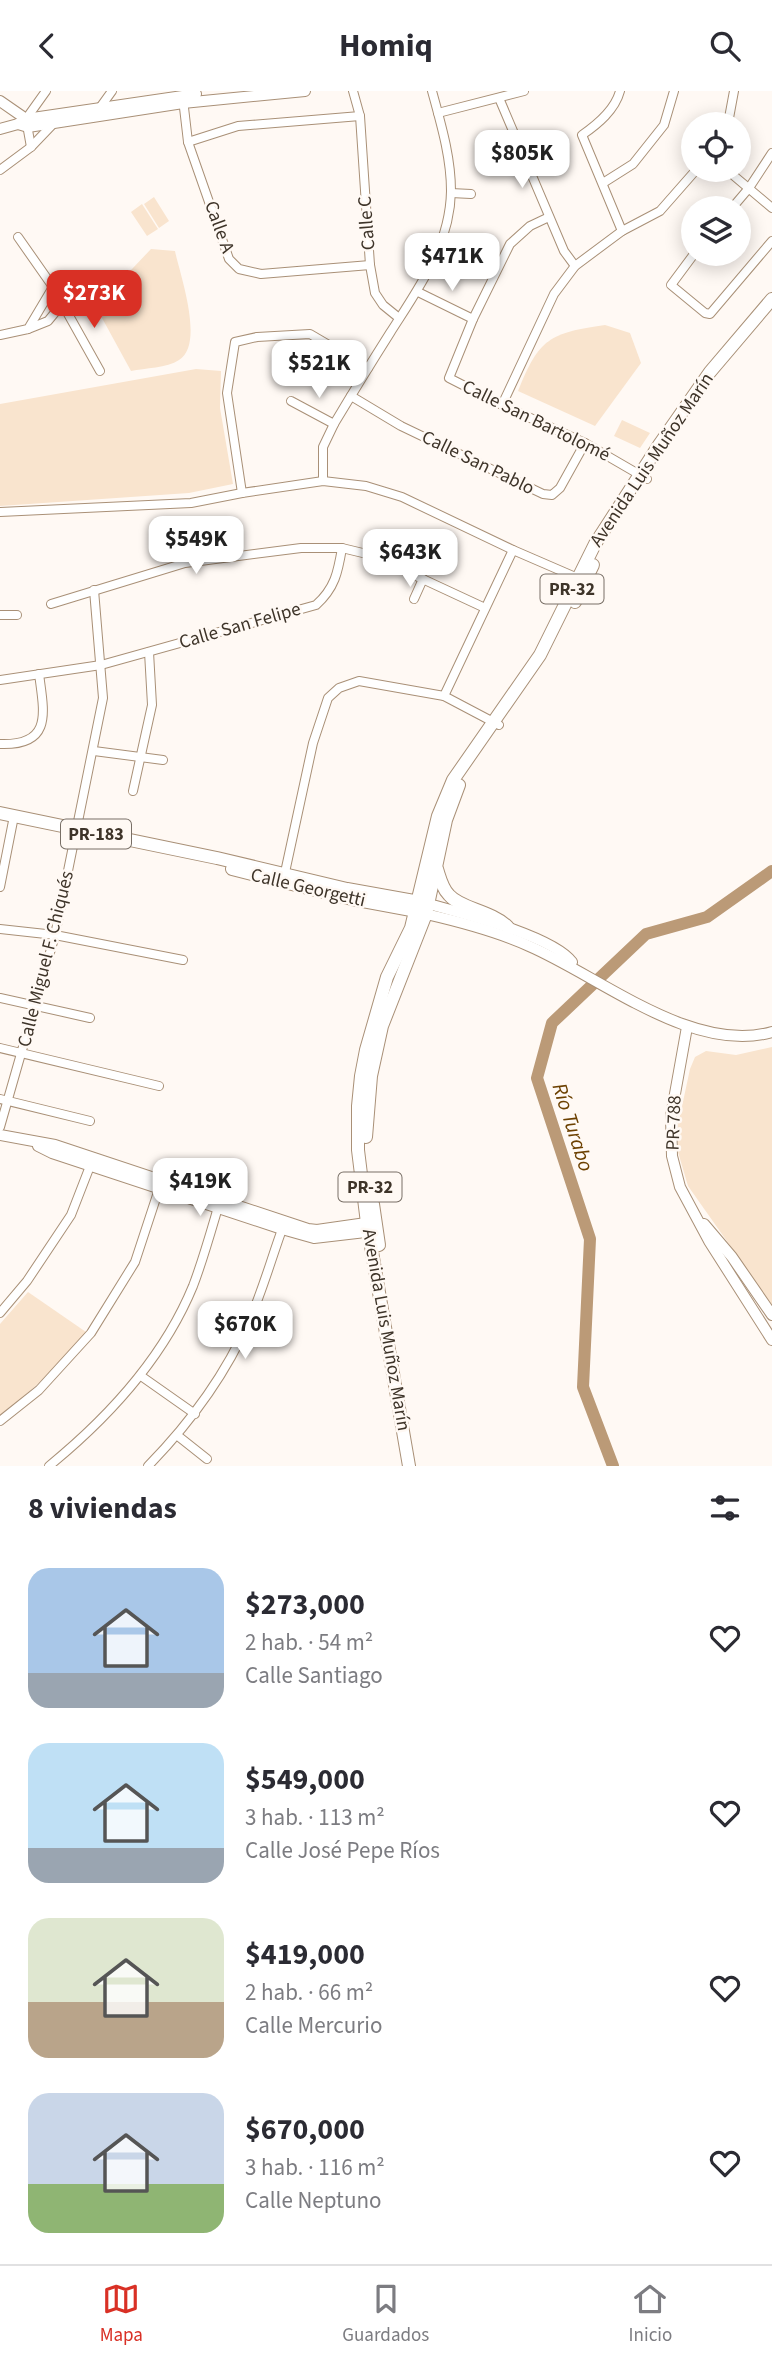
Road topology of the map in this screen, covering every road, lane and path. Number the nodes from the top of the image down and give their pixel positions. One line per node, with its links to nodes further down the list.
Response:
1 (46, 91): 19 (street)
2 (112, 91): 15 (street)
3 (305, 91): 11 (street)
4 (353, 91): 18 (street, Calle C)
5 (432, 91): 17 (street)
6 (524, 91): 12 (street)
7 (620, 91): 28 (street)
8 (674, 91): 28 (street)
9 (734, 91): 16 (street)
10 (220, 93): 11 (street); 13 (street)
11 (271, 93)
12 (499, 98): 17 (street); 34 (street)
13 (183, 99): 15 (street); 22 (street, Calle A)
14 (3, 103): 19 (street); 21 (street)
15 (96, 112): 19 (street); 20 (street)
16 (730, 112)
17 (438, 113): 30 (street)
18 (359, 116): 22 (street); 38 (street, Calle C)
19 (31, 118): 20 (street); 21 (street); 23 (street)
20 (54, 123): 23 (street)
21 (0, 128)
22 (188, 142): 38 (street, Calle A)
23 (34, 145): 25 (street)
24 (772, 153): 29 (street)
25 (0, 170)
26 (685, 182): 35 (street)
27 (742, 182): 29 (street)
28 (603, 183): 35 (street)
29 (749, 188): 32 (street); 33 (street)
30 (451, 193): 31 (street); 44 (street)
31 (471, 194)
32 (742, 196)
33 (772, 208)
34 (549, 217): 39 (street); 49 (street, Calle San Bartolomé)
35 (622, 232): 39 (street)
36 (18, 237): 43 (street)
37 (772, 241): 41 (street)
38 (370, 265): 48 (street, Calle C)
39 (575, 266): 57 (street)
40 (685, 266): 42 (street)
41 (751, 266)
42 (751, 266)
43 (52, 287): 46 (street); 50 (street)
44 (418, 292): 48 (street); 49 (street)
45 (772, 299): 52 (main road, Avenida Luis Muñoz Marín / PR-32)
46 (62, 304): 50 (street); 54 (street)
47 (772, 310): 52 (main road, Avenida Luis Muñoz Marín / PR-32)
48 (399, 319): 53 (street)
49 (473, 319): 57 (street, Calle San Bartolomé)
50 (27, 329): 51 (street)
51 (0, 335)
52 (724, 361): 60 (main road, Avenida Luis Muñoz Marín / PR-32)
53 (368, 368): 55 (street); 62 (street)
54 (100, 371)
55 (351, 395): 58 (street); 59 (street, Calle San Pablo)
56 (291, 401): 58 (street)
57 (502, 405): 59 (street, Calle San Bartolomé)
58 (334, 424): 61 (street)
59 (586, 443): 60 (street, Calle San Bartolomé)
60 (643, 477): 67 (main road, Avenida Luis Muñoz Marín / PR-32)
61 (323, 481): 62 (street); 65 (street)
62 (242, 493): 63 (street)
63 (0, 512)
64 (342, 548): 66 (street); 68 (street); 74 (street, Calle San Felipe)
65 (513, 550): 67 (street); 71 (street)
66 (424, 579): 69 (street); 71 (street)
67 (581, 580): 79 (main road, Avenida Luis Muñoz Marín / PR-32)
68 (94, 590): 70 (street); 75 (street, Calle Miguel F. Chiqués)
69 (414, 599)
70 (51, 604)
71 (485, 608): 78 (street)
72 (0, 615): 73 (street)
73 (17, 615)
74 (149, 652): 75 (street, Calle San Felipe); 82 (street)
75 (101, 665): 76 (street, Calle San Felipe); 81 (street, Calle Miguel F. Chiqués)
76 (40, 674): 77 (street, Calle San Felipe); 80 (street)
77 (0, 680)
78 (444, 696): 79 (street); 89 (street)
79 (496, 723): 88 (main road, Avenida Luis Muñoz Marín / PR-32); 91 (main road, Avenida Luis Muñoz Marín / PR-32)
80 (0, 744)
81 (94, 751): 82 (street); 87 (street, Calle Miguel F. Chiqués)
82 (140, 757): 83 (street); 84 (street)
83 (163, 760)
84 (133, 791)
85 (0, 813): 86 (main road, Calle Georgetti / PR-183)
86 (14, 816): 87 (main road, Calle Georgetti / PR-183); 90 (street)
87 (77, 830): 89 (main road, Calle Georgetti / PR-183); 94 (street, Calle Miguel F. Chiqués)
88 (437, 869): 91 (main road, Avenida Luis Muñoz Marín / PR-32); 92 (main road)
89 (284, 879): 91 (main road, Calle Georgetti / PR-183)
90 (0, 887)
91 (423, 908): 92 (street, PR-183); 96 (street, PR-183); 97 (main road, Avenida Luis Muñoz Marín / PR-32); 105 (main road, Avenida Luis Muñoz Marín / PR-32)
92 (508, 927): 96 (street, PR-183)
93 (0, 929): 94 (street)
94 (55, 935): 95 (street); 99 (street, Calle Miguel F. Chiqués)
95 (183, 960)
96 (577, 970): 101 (street, PR-183)
97 (381, 997): 105 (main road); 111 (main road, Avenida Luis Muñoz Marín / PR-32)
98 (0, 998): 99 (street)
99 (35, 1006): 100 (street); 104 (street, Calle Miguel F. Chiqués)
100 (90, 1018)
101 (687, 1027): 102 (street, PR-183); 116 (street, PR-788 / PR-788)
102 (772, 1032)
103 (0, 1048): 104 (street)
104 (22, 1053): 107 (street); 108 (street, Calle Miguel F. Chiqués)
105 (372, 1068): 106 (main road, Avenida Luis Muñoz Marín / PR-32)
106 (370, 1083): 111 (main road); 118 (main road, Avenida Luis Muñoz Marín / PR-32)
107 (159, 1086)
108 (4, 1100): 109 (street); 110 (street, Calle Miguel F. Chiqués)
109 (90, 1121)
110 (0, 1128)
111 (358, 1134): 118 (main road, Avenida Luis Muñoz Marín / PR-32)
112 (0, 1135): 113 (street)
113 (92, 1162): 114 (street); 119 (street)
114 (161, 1185): 115 (street); 124 (street)
115 (219, 1204): 117 (street); 122 (street)
116 (695, 1215): 120 (street, PR-788 / PR-788); 121 (street, PR-788 / PR-788)
117 (283, 1225): 118 (street); 123 (street)
118 (372, 1227): 129 (main road, Avenida Luis Muñoz Marín / PR-32); 130 (main road, Avenida Luis Muñoz Marín / PR-32)
119 (0, 1313)
120 (772, 1315)
121 (772, 1340)
122 (141, 1376): 123 (street); 127 (street)
123 (195, 1413): 125 (street)
124 (0, 1421)
125 (178, 1436): 126 (street); 128 (street)
126 (206, 1459)
127 (49, 1466)
128 (148, 1466)
129 (409, 1466)
130 (416, 1466)

